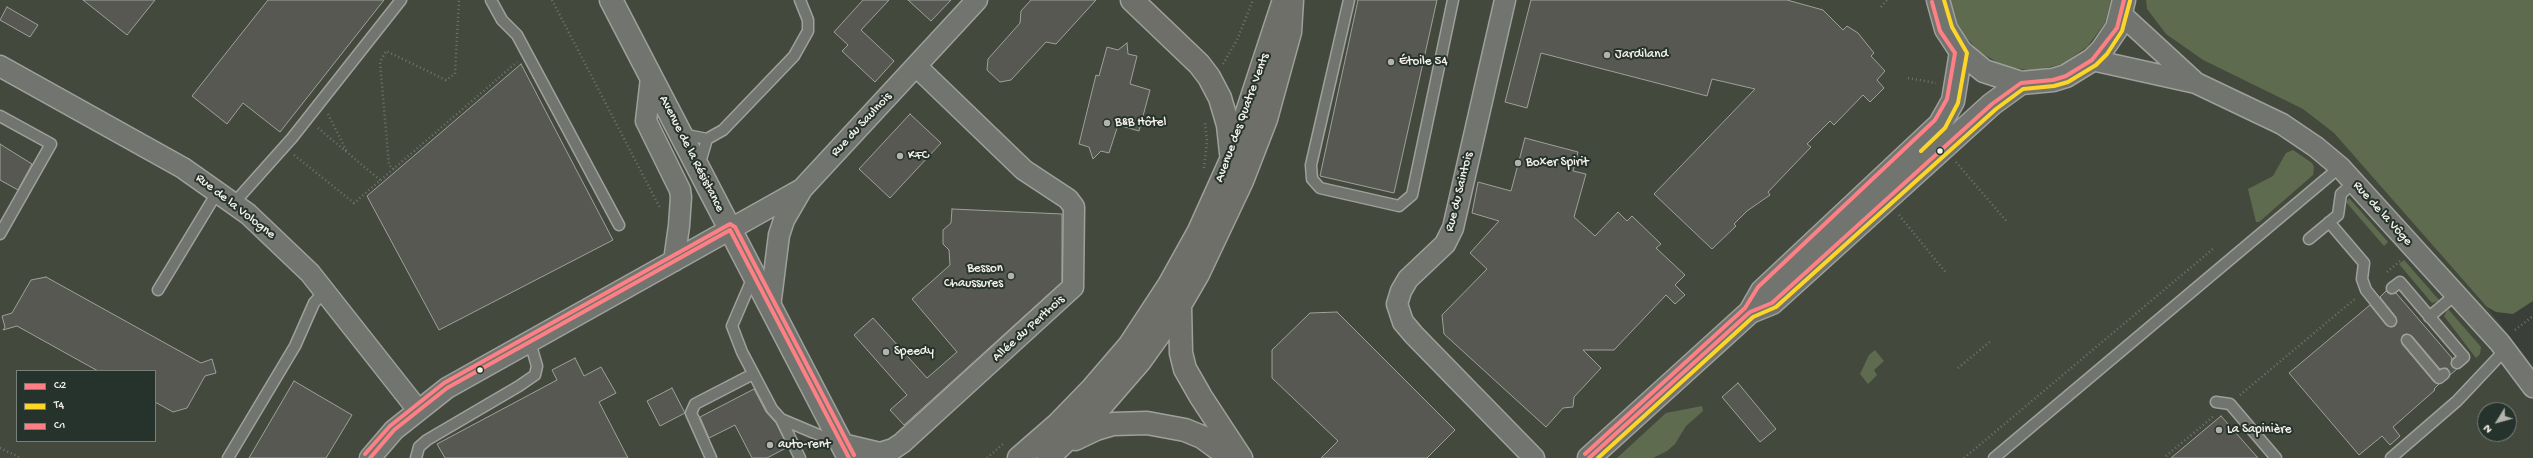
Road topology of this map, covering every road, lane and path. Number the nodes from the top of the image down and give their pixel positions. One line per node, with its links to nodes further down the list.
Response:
1 (401, 0): 30 (lane)
2 (459, 0): 42 (path)
3 (491, 0): 20 (lane)
4 (552, 0): 50 (path)
5 (611, 0): 25 (street, Avenue de la Résistance)
6 (800, 0): 35 (lane)
7 (977, 0): 23 (street, Rue du Saulnois)
8 (1132, 0): 24 (main road)
9 (1253, 0): 24 (path)
10 (1284, 0): 38 (main road, Avenue des Quatre Vents)
11 (1292, 0): 67 (main road, Avenue des Quatre Vents)
12 (1349, 0): 13 (lane)
13 (1453, 0)
14 (1505, 0): 100 (street, Rue du Saintois)
15 (1887, 0): 17 (path)
16 (1938, 0): 19 (street)
17 (1881, 7)
18 (2123, 7): 21 (street); 28 (street, Rue de la Vôge)
19 (1961, 52): 27 (street); 69 (street)
20 (527, 53): 42 (path); 53 (lane)
21 (2092, 60): 27 (street); 28 (street, Rue de la Vôge)
22 (0, 66): 47 (street, Rue de la Vologne)
23 (916, 66): 46 (street, Rue du Saulnois); 87 (street, Allée du Perthois)
24 (1209, 77): 38 (main road)
25 (651, 78): 34 (street, Avenue de la Résistance); 59 (street)
26 (1908, 78): 29 (path)
27 (2021, 83): 69 (street)
28 (2196, 83): 40 (street, Rue de la Vôge)
29 (1943, 84)
30 (322, 101): 32 (lane); 37 (path)
31 (0, 116): 55 (lane)
32 (307, 119): 36 (lane); 37 (path)
33 (1204, 119): 43 (path)
34 (680, 134): 35 (lane); 41 (street, Avenue de la Résistance)
35 (707, 139): 41 (lane)
36 (284, 147): 44 (path); 48 (lane)
37 (348, 153): 44 (path)
38 (1232, 158): 88 (main road, Avenue des Quatre Vents)
39 (1953, 158): 51 (path)
40 (2340, 167): 45 (street, Rue de la Vôge); 103 (lane)
41 (698, 168): 54 (street, Avenue de la Résistance)
42 (394, 169): 44 (path)
43 (1204, 173)
44 (380, 180)
45 (2354, 182): 52 (lane); 58 (street, Rue de la Vôge)
46 (802, 189): 54 (street, Rue du Saulnois); 68 (street)
47 (218, 191): 48 (street, Rue de la Vologne); 63 (lane)
48 (234, 203): 65 (street, Rue de la Vologne)
49 (1896, 208): 60 (path)
50 (663, 213)
51 (2008, 222)
52 (2329, 222): 56 (lane); 64 (lane)
53 (619, 225)
54 (730, 230): 59 (street, Rue du Saulnois); 61 (street, Avenue de la Résistance)
55 (0, 234)
56 (2309, 239)
57 (2214, 248): 102 (path)
58 (2414, 249): 64 (path); 66 (street, Rue de la Vôge)
59 (674, 262): 75 (street, Rue du Saulnois)
60 (1947, 274)
61 (754, 275): 68 (street, Avenue de la Résistance); 79 (lane)
62 (2392, 288): 71 (lane)
63 (158, 290)
64 (2366, 290): 72 (lane); 83 (path)
65 (325, 291): 84 (street, Rue de la Vologne); 92 (lane)
66 (2455, 295): 71 (lane); 76 (street, Rue de la Vôge)
67 (1180, 305): 89 (main road, Avenue des Quatre Vents); 99 (main road)
68 (770, 307): 87 (street, Avenue de la Résistance)
69 (1750, 312): 101 (street)
70 (2533, 316): 76 (path)
71 (2429, 317): 77 (lane)
72 (2391, 321)
73 (1992, 340): 78 (path)
74 (2407, 340): 80 (lane)
75 (530, 342): 84 (street, Rue du Saulnois); 94 (lane)
76 (2503, 346): 81 (street, Rue de la Vôge); 105 (lane)
77 (2457, 363)
78 (1958, 368)
79 (754, 374): 85 (lane); 95 (lane)
80 (2444, 374)
81 (2533, 387)
82 (2216, 402): 83 (lane)
83 (2230, 404): 90 (path); 104 (lane)
84 (418, 410): 93 (street, Rue du Saulnois)
85 (780, 419): 87 (lane); 96 (lane)
86 (0, 448): 91 (path)
87 (845, 451)
88 (1012, 451): 97 (path)
89 (1054, 453): 98 (main road)
90 (2166, 456)
91 (22, 458)
92 (228, 458)
93 (370, 458)
94 (416, 458)
95 (711, 458)
96 (800, 458)
97 (987, 458)
98 (1231, 458)
99 (1241, 458)
100 (1534, 458)
101 (1589, 458)
102 (1964, 458)
103 (1994, 458)
104 (2276, 458)
105 (2391, 458)

